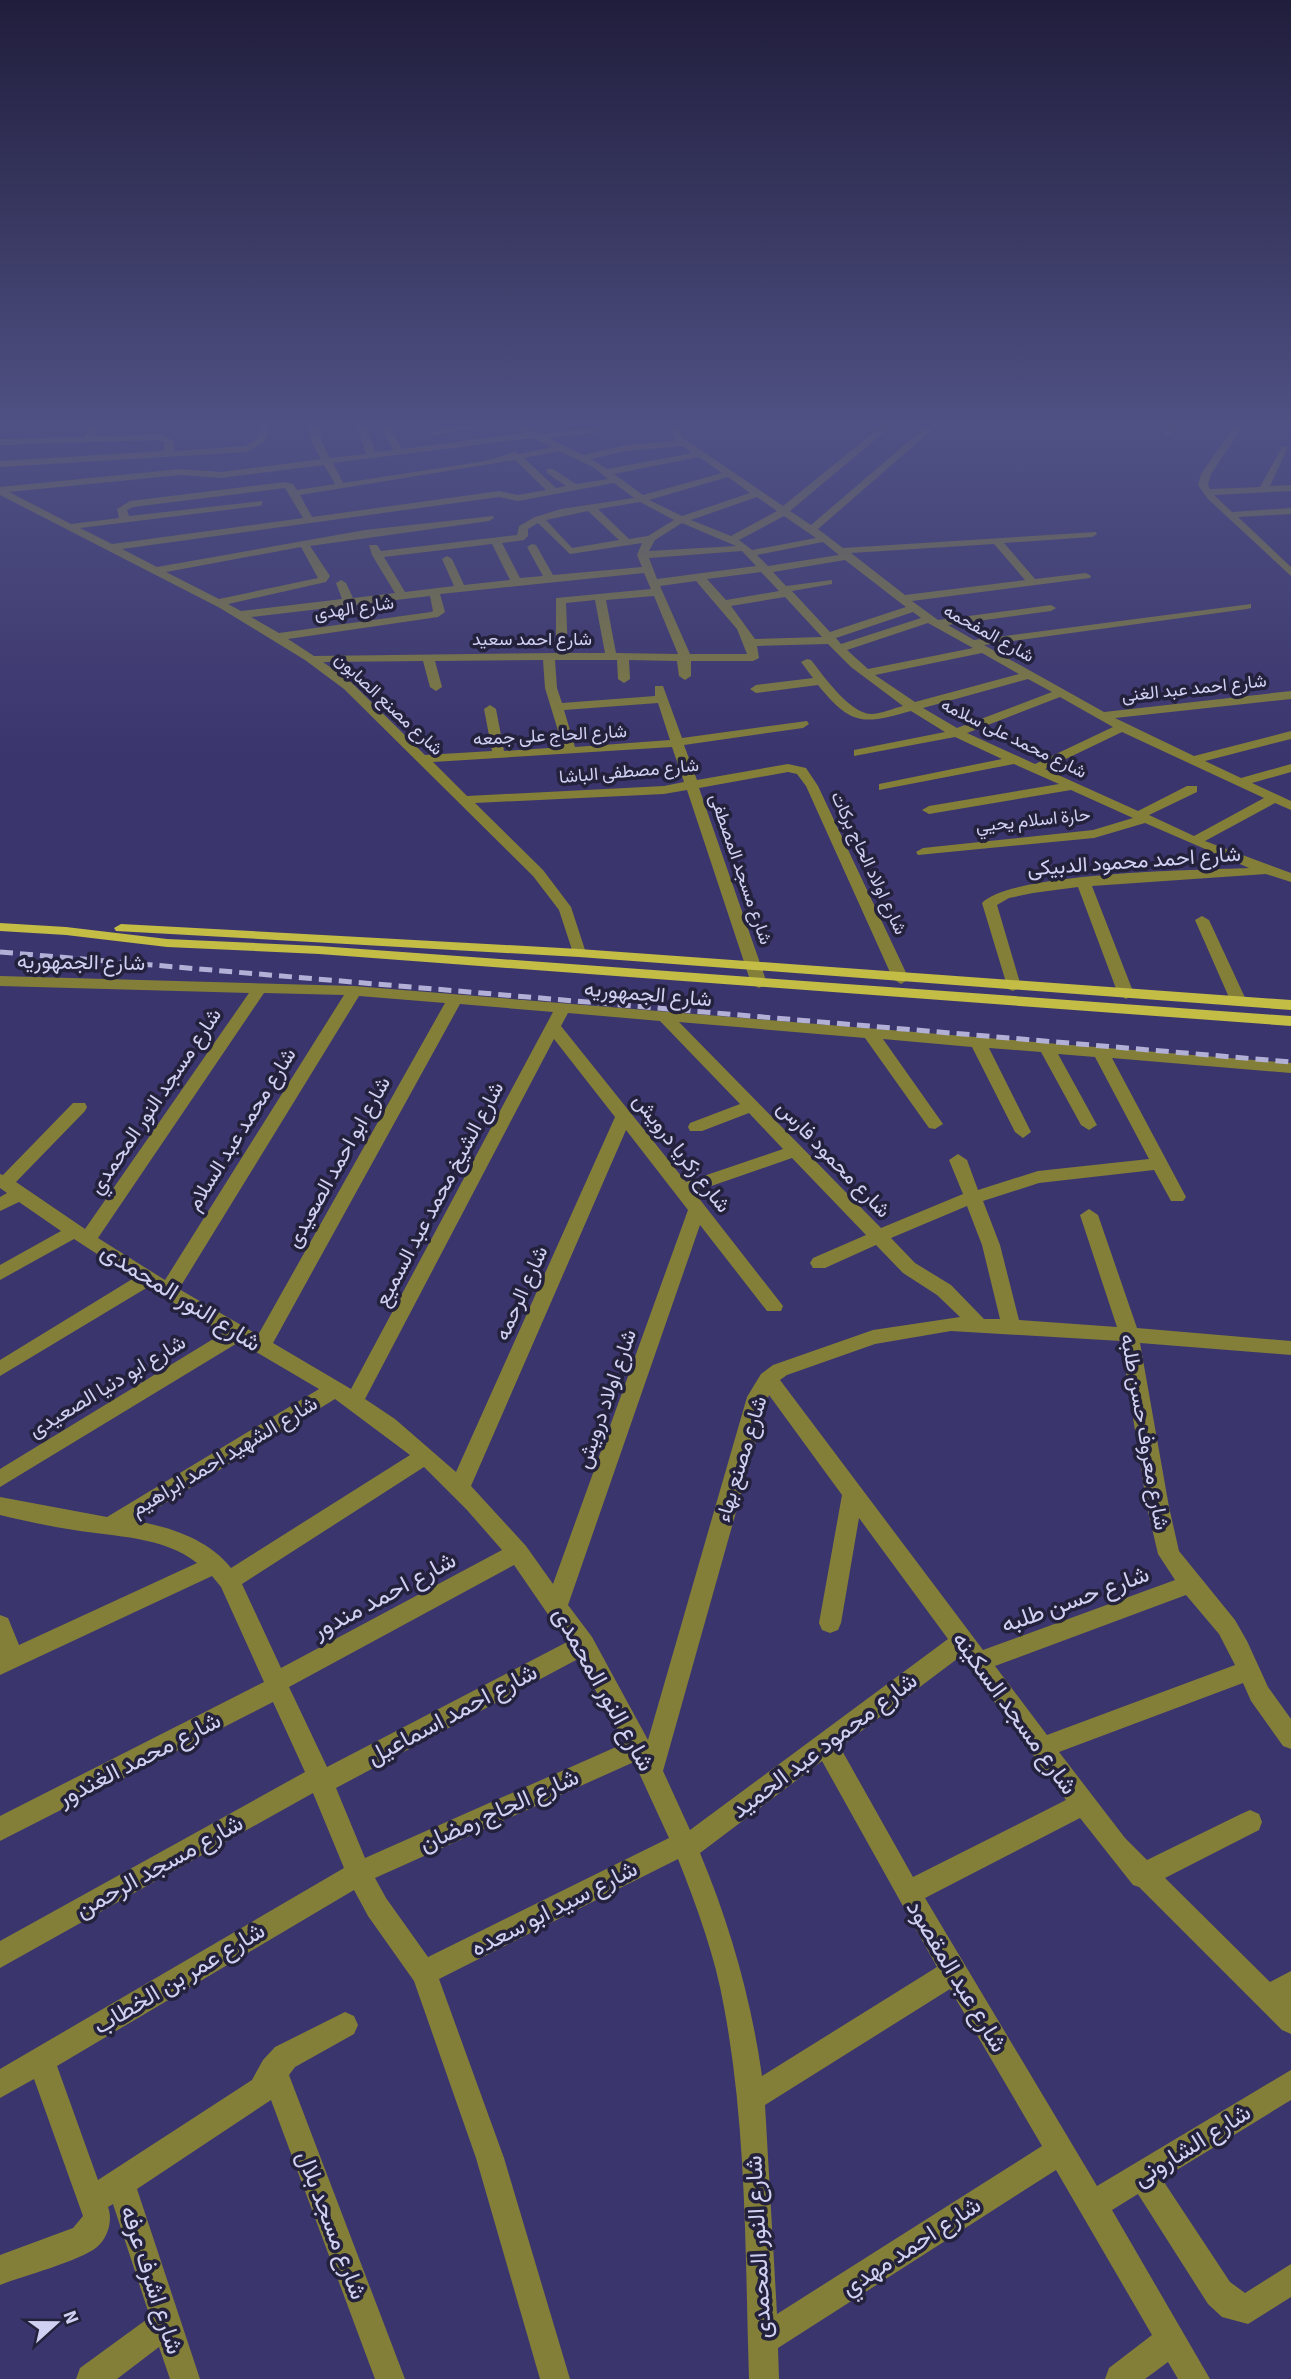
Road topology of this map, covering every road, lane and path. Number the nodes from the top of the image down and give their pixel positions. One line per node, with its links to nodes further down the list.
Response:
1 (81, 534): 23 (street, شارع مصنع الصابون)
2 (209, 534): 23 (street)
3 (274, 534): 24 (street)
4 (359, 534): 21 (street)
5 (366, 534): 27 (street)
6 (523, 534): 19 (street)
7 (554, 534): 20 (street)
8 (619, 534): 20 (street)
9 (659, 534): 15 (street)
10 (719, 534): 17 (street, شارع محمد على سلامه)
11 (742, 534): 17 (street)
12 (820, 534): 16 (street, شارع المفحمه)
13 (1092, 534): 18 (street)
14 (1250, 534): 33 (street)
15 (652, 538): 20 (street); 28 (street)
16 (825, 538): 25 (street); 26 (street, شارع المفحمه)
17 (733, 539): 25 (street, شارع محمد على سلامه)
18 (996, 541): 26 (street); 39 (street)
19 (496, 542): 27 (street); 37 (street)
20 (627, 542)
21 (304, 544): 24 (street); 49 (street)
22 (532, 547): 36 (street)
23 (107, 548): 32 (street, شارع مصنع الصابون)
24 (284, 548): 32 (street)
25 (748, 551): 28 (street); 30 (street, شارع محمد على سلامه)
26 (846, 553): 30 (street); 47 (street, شارع المفحمه)
27 (377, 555): 45 (street)
28 (642, 555): 31 (street)
29 (447, 559): 41 (street)
30 (765, 569): 35 (street); 44 (street, شارع محمد على سلامه)
31 (648, 570): 36 (street); 42 (street)
32 (152, 571): 49 (street, شارع مصنع الصابون)
33 (1291, 573)
34 (1086, 576): 39 (street)
35 (699, 577): 42 (street); 50 (street)
36 (550, 578): 37 (street)
37 (517, 582): 41 (street)
38 (828, 582): 44 (street)
39 (1032, 582): 47 (street)
40 (341, 583): 48 (street)
41 (460, 588): 43 (street)
42 (657, 588): 46 (street); 65 (street)
43 (434, 591): 45 (street); 56 (street, شارع الهدى)
44 (787, 591): 50 (street); 57 (street, شارع محمد على سلامه)
45 (401, 595): 48 (street)
46 (600, 596): 61 (street); 63 (street)
47 (902, 599): 52 (street, شارع المفحمه)
48 (349, 602): 54 (street)
49 (216, 603): 54 (street, شارع مصنع الصابون)
50 (722, 604): 58 (street)
51 (1247, 606): 59 (street)
52 (914, 608): 55 (street, شارع المفحمه); 57 (street)
53 (1051, 608): 55 (street)
54 (239, 615): 56 (street, شارع مصنع الصابون)
55 (933, 621): 57 (street); 59 (street, شارع المفحمه)
56 (278, 638): 64 (street, شارع مصنع الصابون)
57 (833, 641): 58 (street); 67 (street, شارع محمد على سلامه)
58 (751, 643): 65 (street, شارع احمد سعيد)
59 (975, 643): 60 (street, شارع المفحمه)
60 (986, 649): 67 (street); 68 (street, شارع المفحمه)
61 (556, 656): 62 (street, شارع احمد سعيد); 63 (street, شارع احمد سعيد); 76 (street)
62 (428, 657): 64 (street, شارع احمد سعيد); 72 (street)
63 (617, 657): 65 (street, شارع احمد سعيد); 70 (street)
64 (314, 659): 88 (street, شارع مصنع الصابون)
65 (684, 659): 69 (street)
66 (807, 662): 71 (street)
67 (865, 673): 77 (street, شارع محمد على سلامه)
68 (1030, 675): 74 (street, شارع المفحمه); 77 (street)
69 (685, 676)
70 (624, 679)
71 (822, 681): 73 (street); 77 (street)
72 (436, 687)
73 (756, 689)
74 (1061, 693): 79 (street, شارع المفحمه); 82 (street)
75 (1291, 695): 79 (street, شارع احمد عبد الغنى)
76 (556, 707): 84 (street, شارع مسجد المصطفى); 85 (street)
77 (914, 708): 82 (street, شارع محمد على سلامه)
78 (491, 709): 87 (street)
79 (1101, 716): 81 (street, شارع المفحمه)
80 (803, 724): 84 (street, شارع الحاج على جمعه)
81 (1122, 727): 90 (street, شارع المفحمه); 93 (street)
82 (956, 733): 86 (street); 89 (street, شارع محمد على سلامه)
83 (1291, 735): 90 (street)
84 (677, 743): 85 (street, شارع الحاج على جمعه); 95 (street, شارع مسجد المصطفى)
85 (570, 751): 87 (street, شارع الحاج على جمعه)
86 (858, 753)
87 (499, 755): 88 (street, شارع الحاج على جمعه)
88 (424, 760): 100 (street, شارع مصنع الصابون)
89 (1014, 760): 93 (street, شارع محمد على سلامه); 97 (street)
90 (1194, 760): 94 (street, شارع المفحمه)
91 (1291, 768): 94 (street)
92 (796, 769): 95 (street, شارع مصطفى الباشا); 114 (street, شارع اولاد الحاج بركات)
93 (1034, 769): 96 (street, شارع محمد على سلامه)
94 (1241, 782): 99 (street, شارع المفحمه)
95 (692, 786): 100 (street, شارع مصطفى الباشا); 113 (street, شارع مسجد المصطفى)
96 (1072, 786): 102 (street); 103 (street, شارع محمد على سلامه)
97 (884, 787)
98 (1192, 789): 103 (street, حارة اسلام يحيي)
99 (1275, 798): 101 (street, شارع المفحمه); 104 (street)
100 (464, 800): 112 (street, شارع مصنع الصابون)
101 (1291, 806)
102 (929, 810)
103 (1142, 818): 104 (street, شارع محمد على سلامه); 105 (street, حارة اسلام يحيي)
104 (1194, 841): 106 (street, شارع محمد على سلامه)
105 (923, 852)
106 (1271, 872): 107 (street, شارع محمد على سلامه); 108 (street, شارع احمد محمود الدبيكى)
107 (1291, 877)
108 (1084, 883): 117 (street, شارع احمد محمود الدبيكى); 120 (street)
109 (1202, 920): 122 (street)
110 (0, 927): 111 (main road, شارع الجمهوريه)
111 (418, 950): 112 (main road, شارع الجمهوريه); 116 (main road, شارع الجمهوريه)
112 (579, 953): 113 (main road, شارع الجمهوريه)
113 (754, 967): 114 (main road, شارع الجمهوريه); 116 (street, شارع مسجد المصطفى)
114 (901, 978): 117 (main road, شارع الجمهوريه)
115 (0, 981): 118 (street, شارع الجمهوريه)
116 (759, 983): 126 (main road, شارع الجمهوريه)
117 (1013, 986): 120 (main road, شارع الجمهوريه)
118 (260, 988): 119 (street, شارع الجمهوريه); 149 (street, شارع مسجد النور المحمدي)
119 (354, 991): 121 (street, شارع الجمهوريه); 154 (street, شارع محمد عبد السلام)
120 (1126, 994): 122 (main road, شارع الجمهوريه)
121 (455, 999): 124 (street, شارع الجمهوريه); 160 (street, شارع ابو احمد الصعيدى)
122 (1239, 1002): 123 (main road, شارع الجمهوريه)
123 (1291, 1005)
124 (563, 1008): 125 (street, شارع الجمهوريه); 127 (street, شارع الشيخ محمد عبد السميع)
125 (664, 1016): 128 (street, شارع الجمهوريه); 133 (street, شارع محمود فارس)
126 (1291, 1021)
127 (554, 1028): 135 (street, شارع زكريا درويش); 164 (street, شارع الشيخ محمد عبد السميع)
128 (870, 1033): 129 (street, شارع الجمهوريه); 136 (street)
129 (978, 1042): 130 (street, شارع الجمهوريه); 139 (street)
130 (1047, 1048): 131 (street, شارع الجمهوريه); 137 (street)
131 (1101, 1053): 132 (street, شارع الجمهوريه); 142 (street)
132 (1291, 1069)
133 (752, 1106): 138 (street); 140 (street, شارع محمود فارس)
134 (79, 1108): 143 (street)
135 (624, 1116): 144 (street, شارع زكريا درويش); 167 (street, شارع الرحمه)
136 (935, 1124)
137 (1089, 1125)
138 (696, 1127)
139 (1023, 1132)
140 (794, 1151): 144 (street); 150 (street, شارع محمود فارس)
141 (958, 1160): 145 (street)
142 (1160, 1164): 145 (street); 146 (street)
143 (6, 1190): 149 (street, شارع النور المحمدى)
144 (682, 1190): 147 (street, شارع زكريا درويش)
145 (974, 1197): 150 (street); 157 (street)
146 (1177, 1197)
147 (697, 1209): 155 (street, شارع زكريا درويش); 174 (street, شارع اولاد درويش)
148 (1089, 1215): 159 (street, شارع معروف حسن طلبه)
149 (81, 1235): 152 (street); 153 (street, شارع النور المحمدى)
150 (878, 1237): 151 (street); 156 (street, شارع محمود فارس)
151 (819, 1263)
152 (0, 1273)
153 (147, 1279): 154 (street, شارع النور المحمدى); 162 (street)
154 (168, 1291): 158 (street, شارع النور المحمدى)
155 (774, 1306)
156 (978, 1324): 157 (street, شارع مصنع بهاء); 163 (street, شارع مصنع بهاء)
157 (1012, 1327): 159 (street, شارع مصنع بهاء)
158 (238, 1333): 160 (street, شارع النور المحمدى); 166 (street, شارع ابو دنيا الصعيدى)
159 (1129, 1334): 161 (street, شارع مصنع بهاء); 173 (street, شارع معروف حسن طلبه)
160 (261, 1347): 164 (street, شارع النور المحمدى)
161 (1291, 1348)
162 (0, 1369)
163 (768, 1379): 168 (street, شارع مسجد السكينه); 187 (street, شارع مصنع بهاء)
164 (345, 1395): 165 (street, شارع النور المحمدى); 170 (street, شارع الشهيد احمد ابراهيم)
165 (425, 1456): 167 (street, شارع النور المحمدى); 172 (street)
166 (0, 1479)
167 (460, 1487): 171 (street, شارع النور المحمدى)
168 (853, 1492): 175 (street); 177 (street, شارع مسجد السكينه)
169 (0, 1506): 170 (street)
170 (113, 1524): 172 (street)
171 (519, 1552): 174 (street, شارع النور المحمدى); 182 (street, شارع احمد مندور)
172 (223, 1573): 179 (street); 182 (street)
173 (1190, 1584): 180 (street, شارع حسن طلبه); 181 (street, شارع معروف حسن طلبه)
174 (557, 1605): 178 (street, شارع النور المحمدى)
175 (830, 1623)
176 (0, 1625): 179 (street)
177 (962, 1641): 180 (street, شارع مسجد السكينه); 184 (street, شارع محمود عبد الحميد)
178 (584, 1644): 185 (street, شارع النور المحمدى); 188 (street, شارع احمد اسماعيل)
179 (7, 1662)
180 (978, 1662): 186 (street, شارع مسجد السكينه)
181 (1248, 1671): 183 (street, شارع معروف حسن طلبه); 186 (street)
182 (276, 1686): 188 (street); 191 (street, شارع محمد الغندور)
183 (1291, 1738)
184 (825, 1744): 192 (street, شارع محمود عبد الحميد); 195 (street, شارع عبد المقصود)
185 (640, 1748): 187 (street, شارع النور المحمدى); 193 (street, شارع الحاج رمضان)
186 (1040, 1748): 189 (street, شارع مسجد السكينه)
187 (650, 1770): 192 (street, شارع النور المحمدى)
188 (320, 1780): 193 (street); 196 (street, شارع مسجد الرحمن)
189 (1082, 1804): 194 (street, شارع مسجد السكينه); 195 (street)
190 (1250, 1822): 194 (street)
191 (0, 1829)
192 (685, 1846): 198 (street, شارع سيد ابو سعده); 206 (street, شارع النور المحمدى)
193 (359, 1873): 198 (street); 202 (street, شارع عمر بن الخطاب)
194 (1142, 1875): 199 (street, شارع مسجد السكينه)
195 (908, 1893): 197 (street, شارع عبد المقصود)
196 (0, 1955)
197 (954, 1972): 206 (street); 207 (street, شارع عبد المقصود)
198 (424, 1973): 220 (street)
199 (1280, 1991): 200 (street, شارع مسجد السكينه)
200 (1291, 2021)
201 (345, 2025): 203 (street, شارع اشرف عرفه)
202 (41, 2060): 204 (street, شارع عمر بن الخطاب); 210 (street)
203 (273, 2070): 209 (street, شارع اشرف عرفه); 219 (street, شارع مسجد بلال)
204 (0, 2084)
205 (1291, 2084): 208 (street, شارع الشارونى)
206 (751, 2098): 216 (street, شارع النور المحمدى)
207 (1060, 2151): 211 (street, شارع عبد المقصود); 216 (street, شارع احمد مهدي)
208 (1143, 2175): 211 (street, شارع الشارونى); 213 (street)
209 (120, 2182): 210 (street, شارع اشرف عرفه); 214 (street, شارع اشرف عرفه)
210 (92, 2201): 212 (street)
211 (1092, 2206): 215 (street, شارع عبد المقصود)
212 (0, 2270)
213 (1291, 2279)
214 (166, 2323): 217 (street); 218 (street, شارع اشرف عرفه)
215 (1171, 2340): 222 (street); 223 (street, شارع عبد المقصود)
216 (762, 2341): 221 (street, شارع النور المحمدى)
217 (91, 2379)
218 (185, 2379)
219 (390, 2379)
220 (555, 2379)
221 (764, 2379)
222 (1120, 2379)
223 (1195, 2379)

